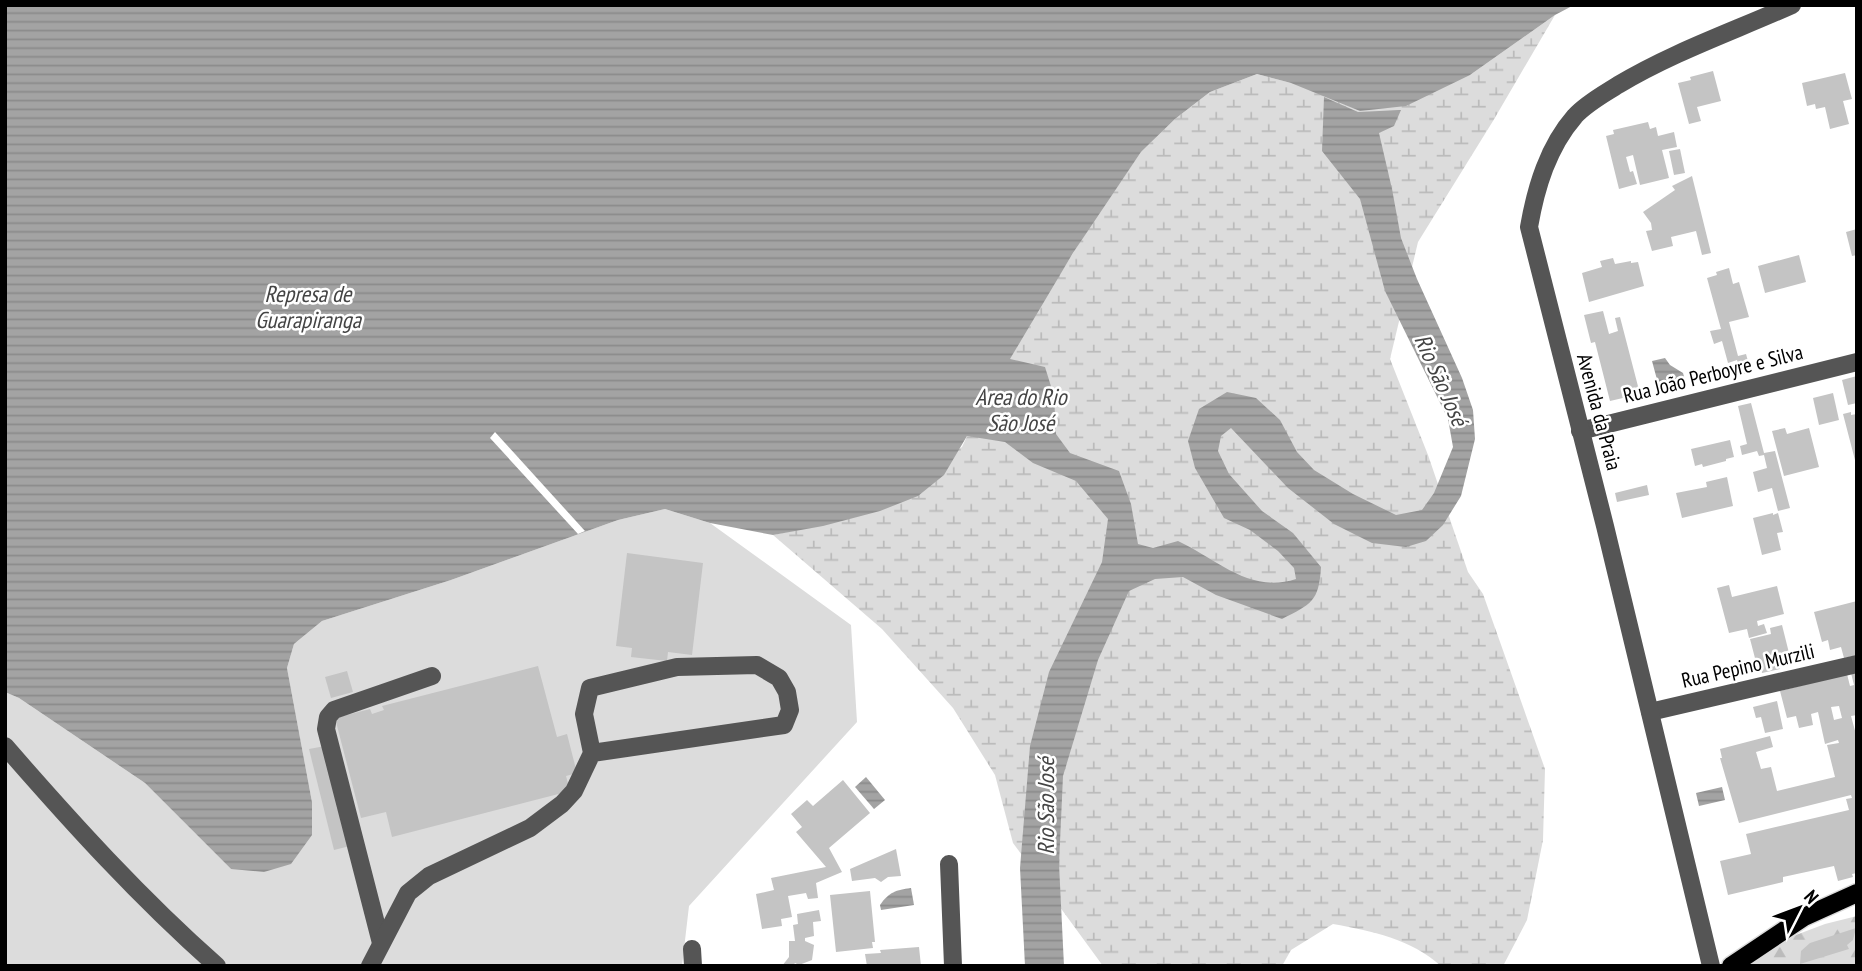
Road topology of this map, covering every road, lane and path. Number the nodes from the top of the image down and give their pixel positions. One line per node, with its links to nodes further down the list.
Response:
1 (1792, 5): 3 (street, Avenida da Praia)
2 (1857, 362): 3 (street, Rua João Perboyre e Silva)
3 (1580, 431): 6 (street, Avenida da Praia)
4 (1857, 664): 6 (street, Rua Pepino Murzili)
5 (432, 676): 11 (street)
6 (1650, 712): 15 (street, Avenida da Praia)
7 (5, 746): 12 (street)
8 (592, 753): 8 (street); 11 (street)
9 (948, 864): 14 (street)
10 (1857, 892): 16 (main road)
11 (381, 943): 13 (street)
12 (217, 966)
13 (370, 966)
14 (953, 966)
15 (1711, 966)
16 (1731, 966)

